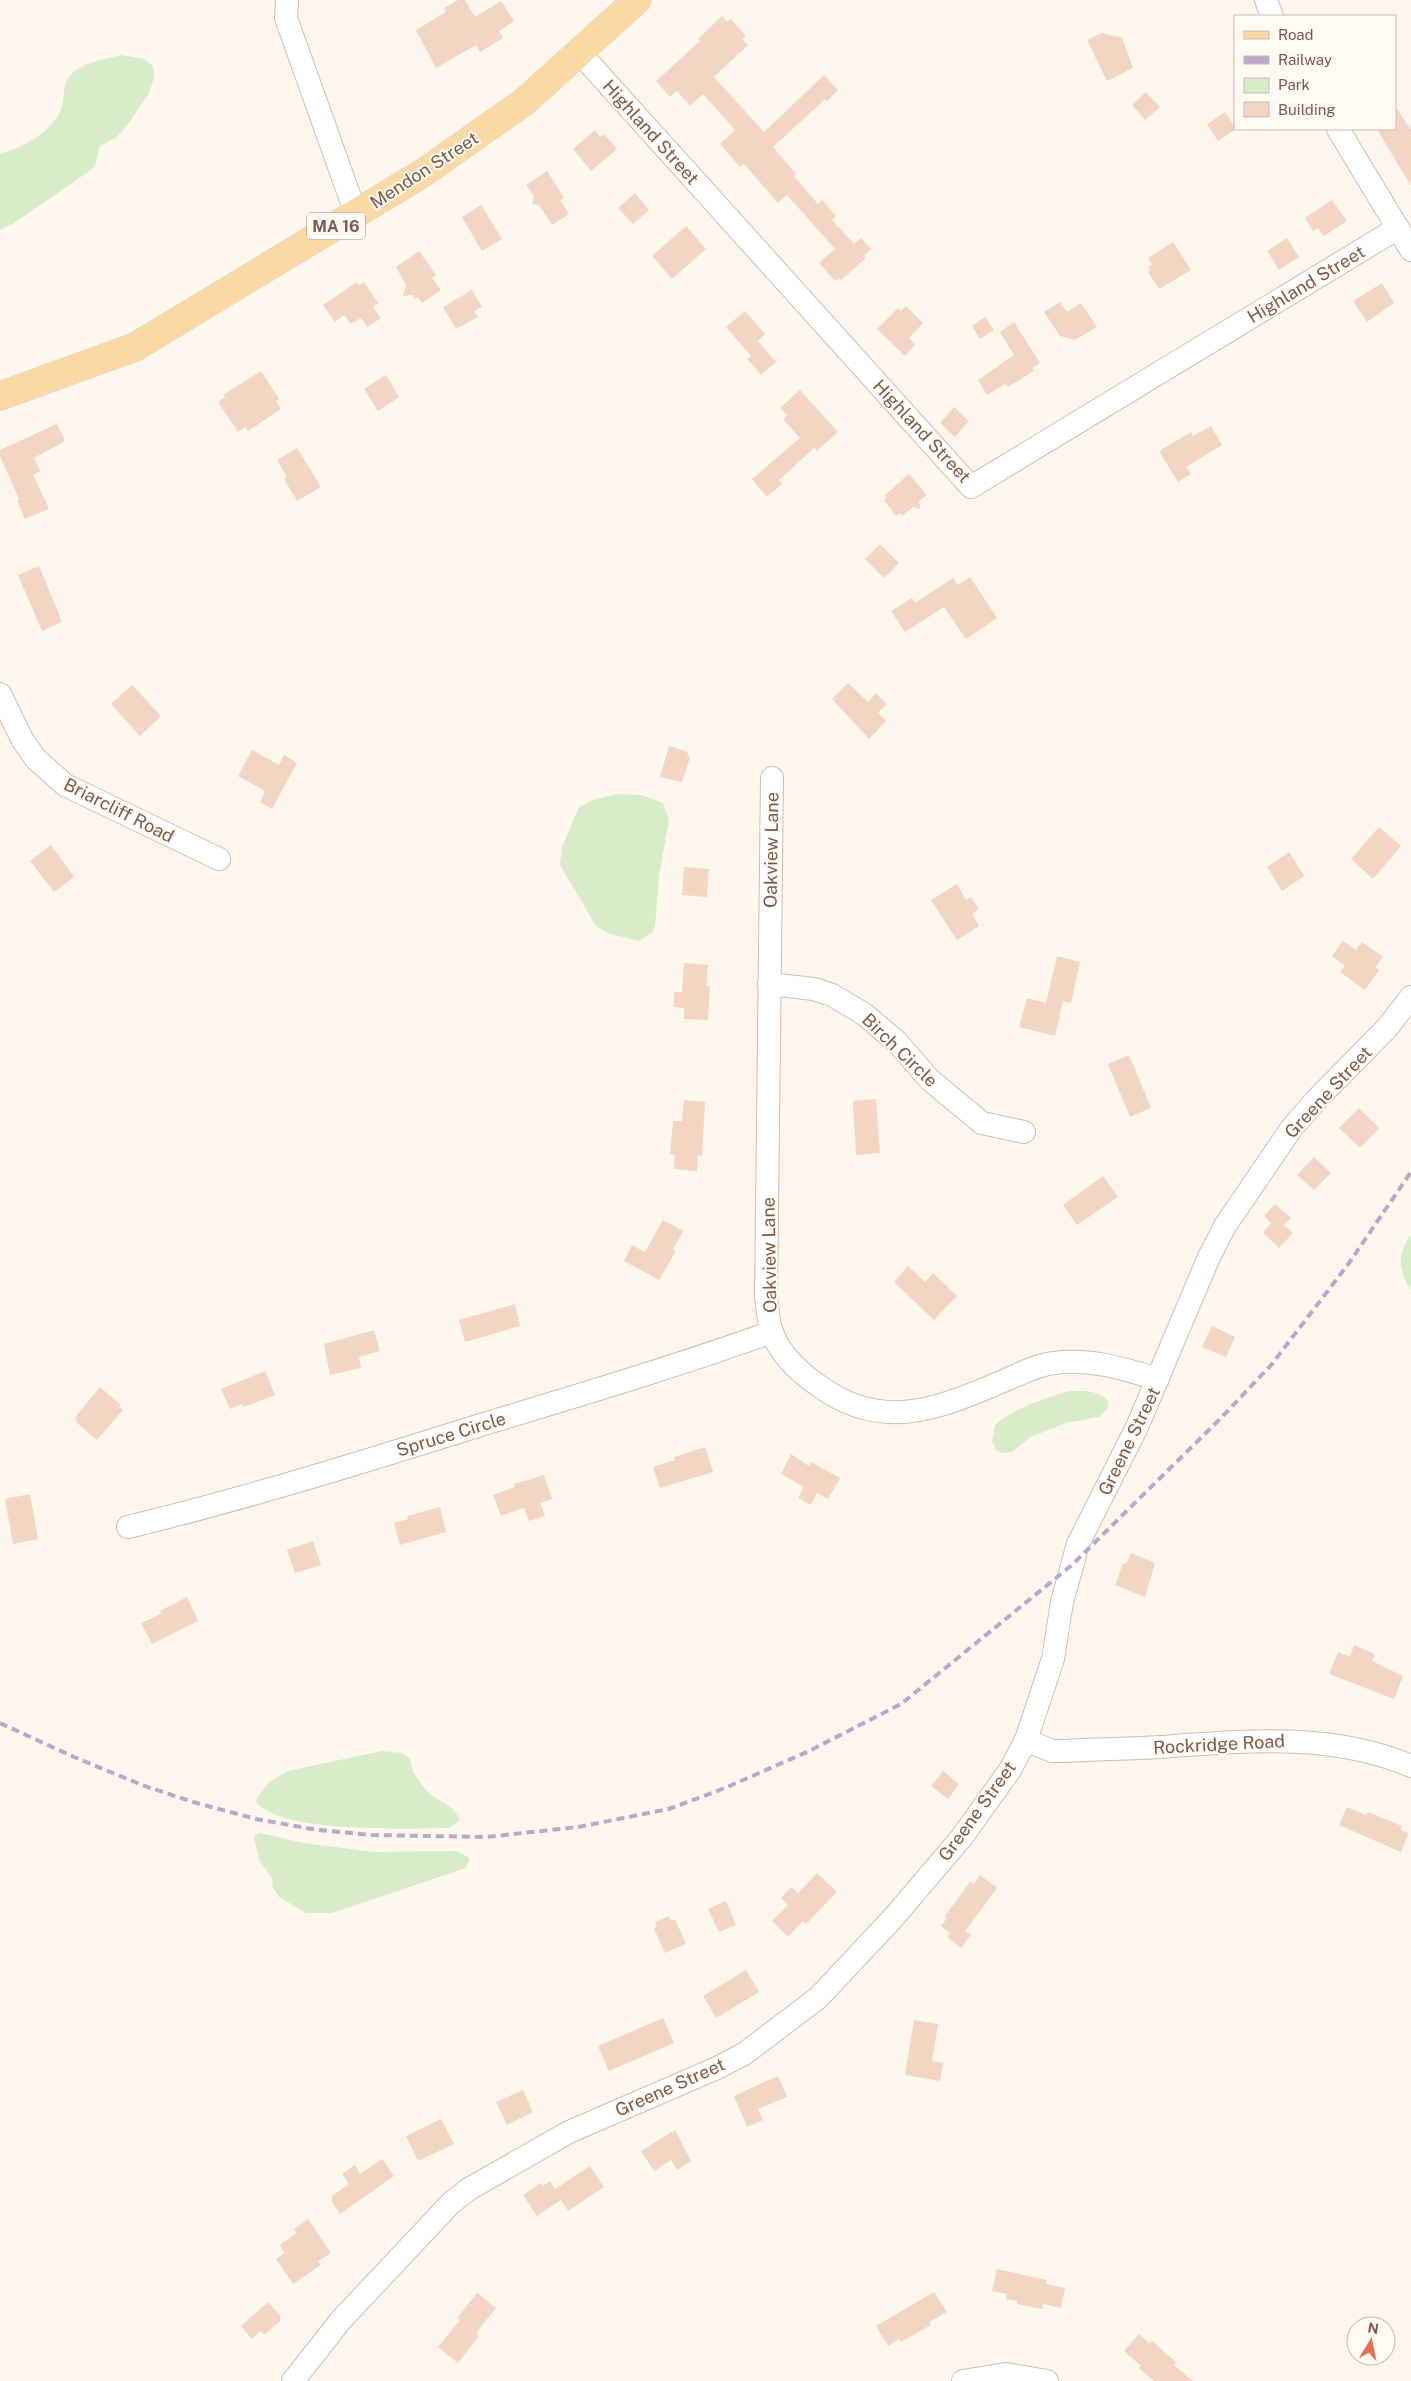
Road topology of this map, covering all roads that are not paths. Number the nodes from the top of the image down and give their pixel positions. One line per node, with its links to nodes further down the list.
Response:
1 (287, 0): 7 (street)
2 (637, 0): 5 (main road, Mendon Street / MA 16)
3 (1266, 0): 4 (street)
4 (1272, 15)
5 (579, 52): 7 (main road, Mendon Street / MA 16); 8 (street, Highland Street)
6 (1339, 130): 8 (street)
7 (356, 214): 10 (main road, Mendon Street / MA 16)
8 (1398, 228): 9 (street)
9 (1411, 250)
10 (0, 396)
11 (0, 694): 13 (street, Briarcliff Road)
12 (772, 778): 14 (street, Oakview Lane)
13 (219, 859)
14 (769, 984): 16 (street, Birch Circle); 17 (street, Oakview Lane)
15 (1411, 997): 18 (street, Greene Street)
16 (1024, 1132)
17 (772, 1332): 18 (street, Oakview Lane); 19 (street, Spruce Circle)
18 (1158, 1379): 20 (street, Greene Street)
19 (128, 1527)
20 (1026, 1740): 21 (street, Rockridge Road); 22 (street, Greene Street)
21 (1411, 1766)
22 (293, 2381)
23 (962, 2381): 24 (street)
24 (1046, 2381)

